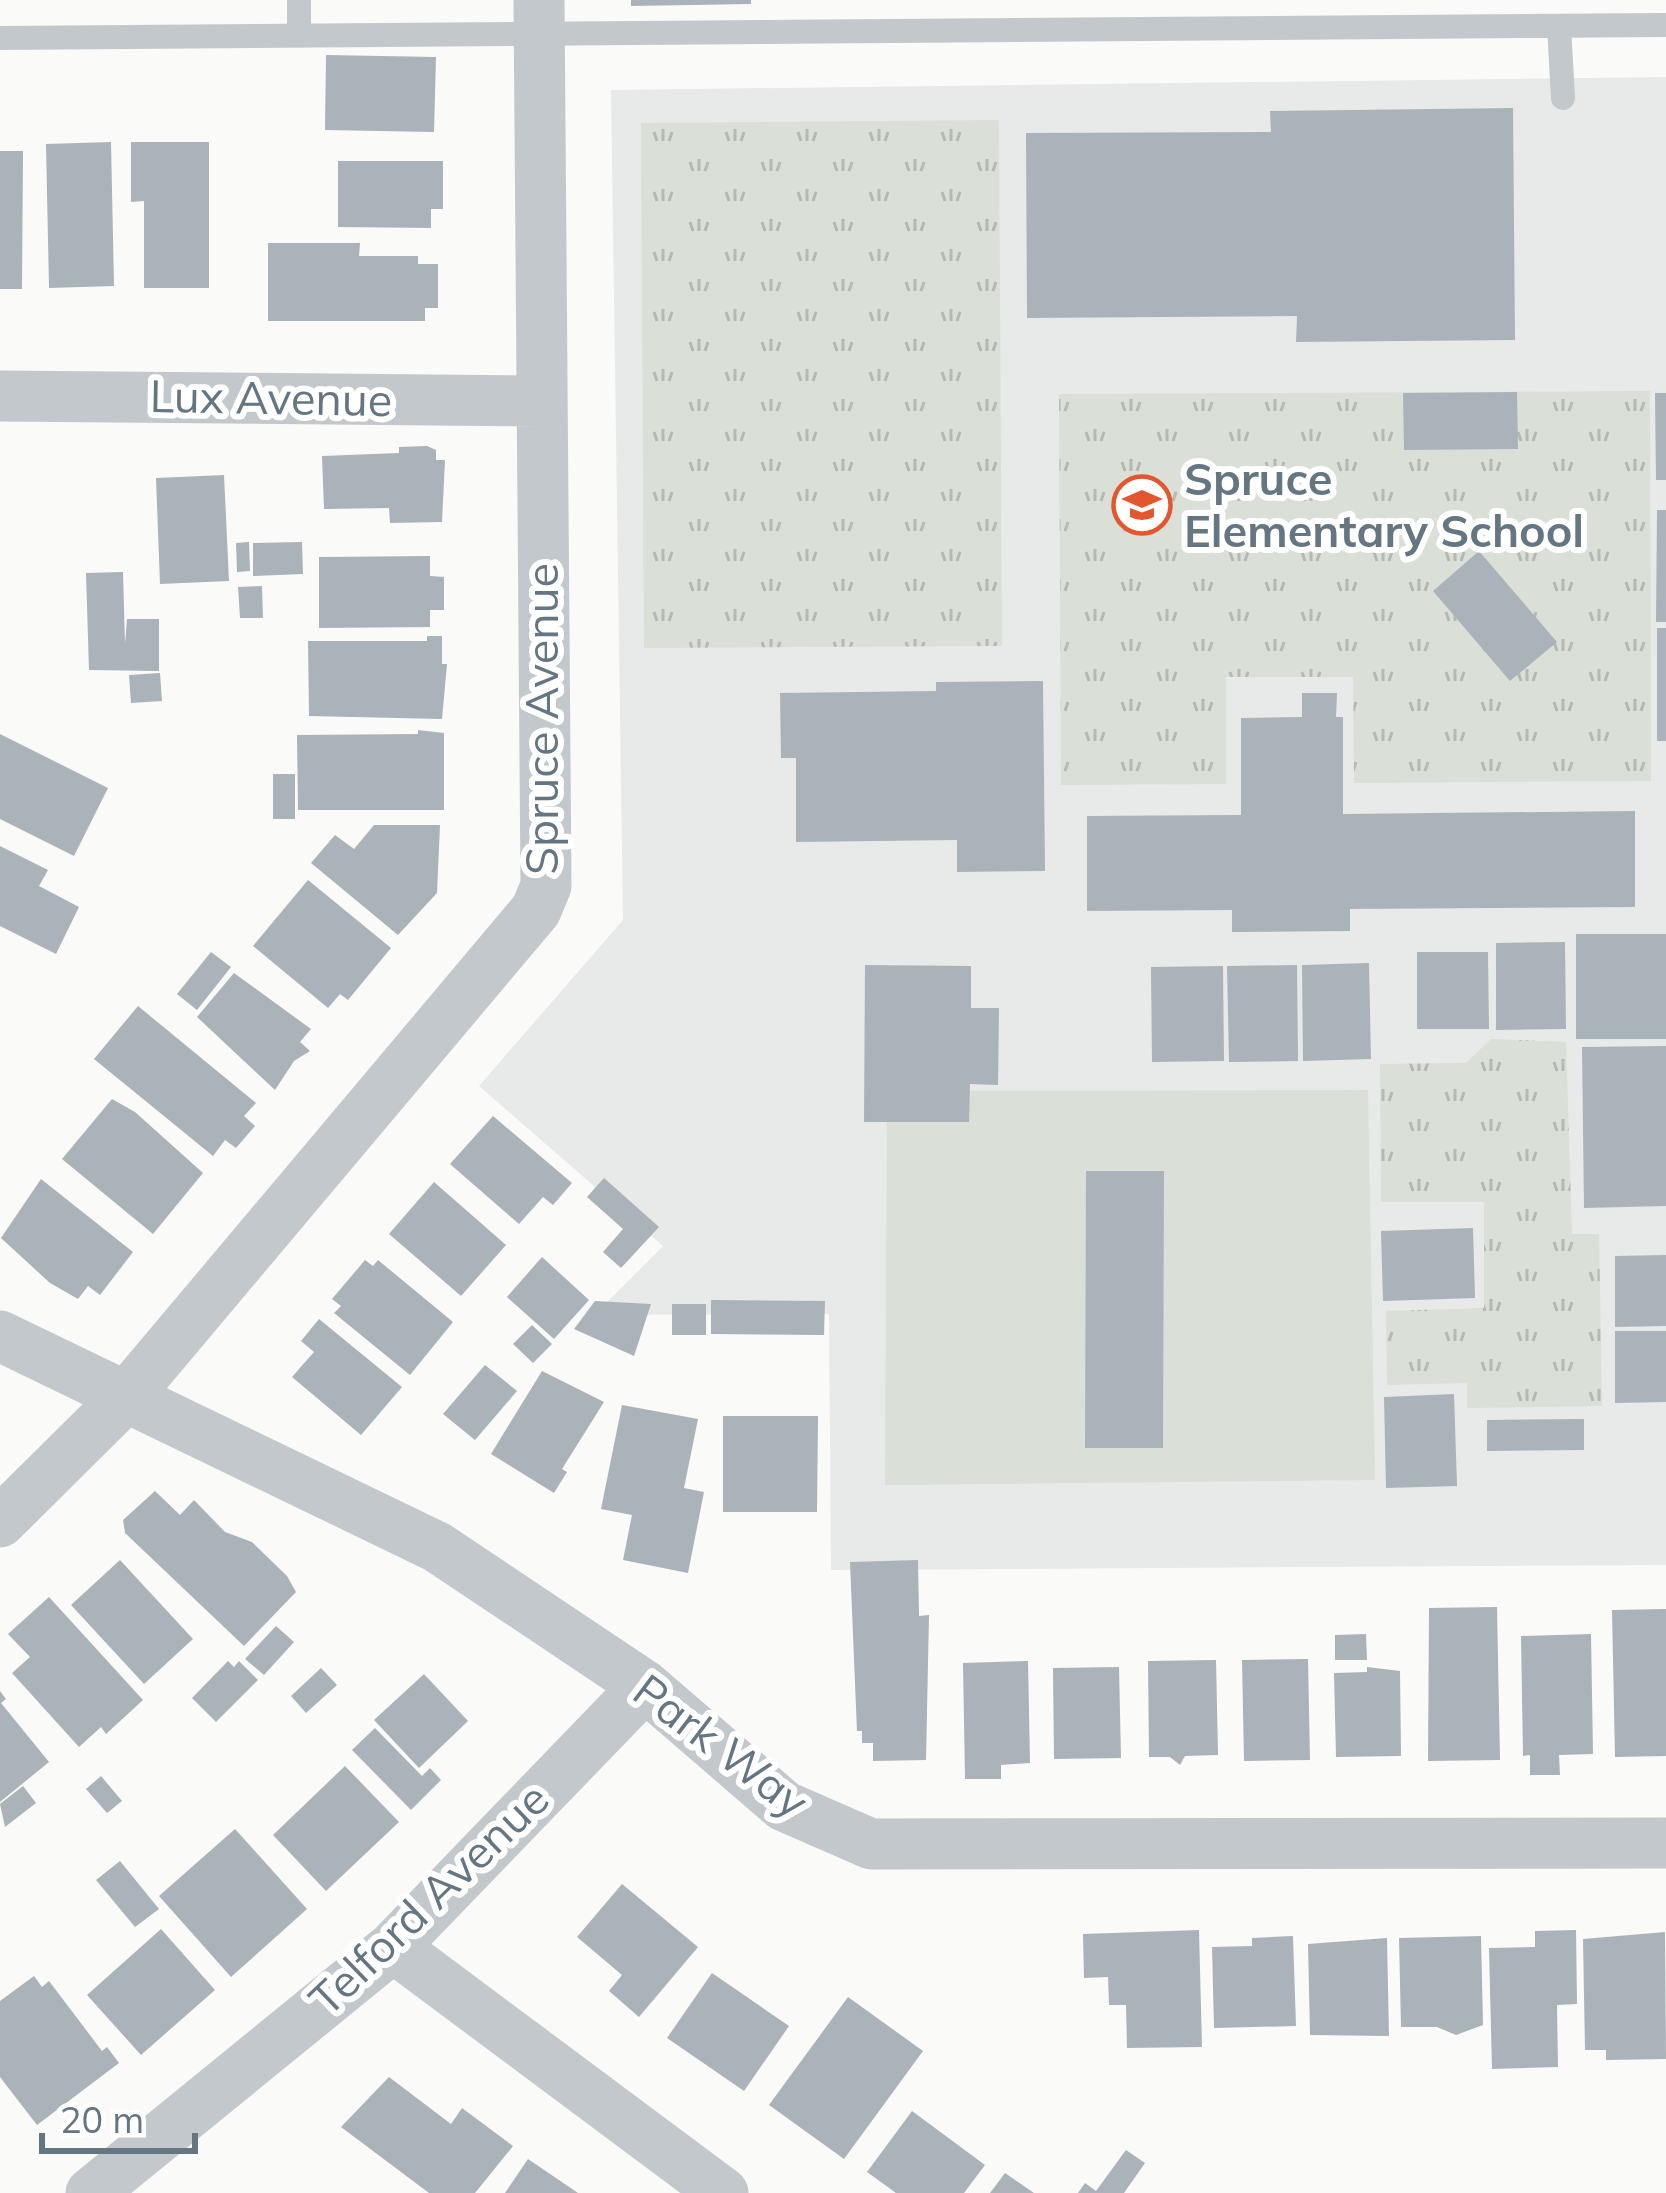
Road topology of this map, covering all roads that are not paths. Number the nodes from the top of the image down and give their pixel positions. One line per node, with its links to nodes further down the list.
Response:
1 (299, 2): 5 (lane)
2 (539, 17): 4 (lane); 5 (lane); 9 (street, Spruce Avenue)
3 (1666, 25): 4 (lane)
4 (1559, 26): 7 (lane)
5 (299, 35): 6 (lane)
6 (0, 38)
7 (1563, 98)
8 (0, 396): 9 (street, Lux Avenue)
9 (542, 401): 11 (street, Spruce Avenue)
10 (0, 1336): 11 (street, Park Way)
11 (127, 1396): 12 (street, Spruce Avenue); 13 (street, Park Way)
12 (0, 1522)
13 (645, 1686): 14 (street, Park Way); 15 (street, Telford Avenue)
14 (1666, 1843)
15 (393, 1947): 16 (street, Telford Avenue); 17 (street)
16 (91, 2193)
17 (723, 2193)

